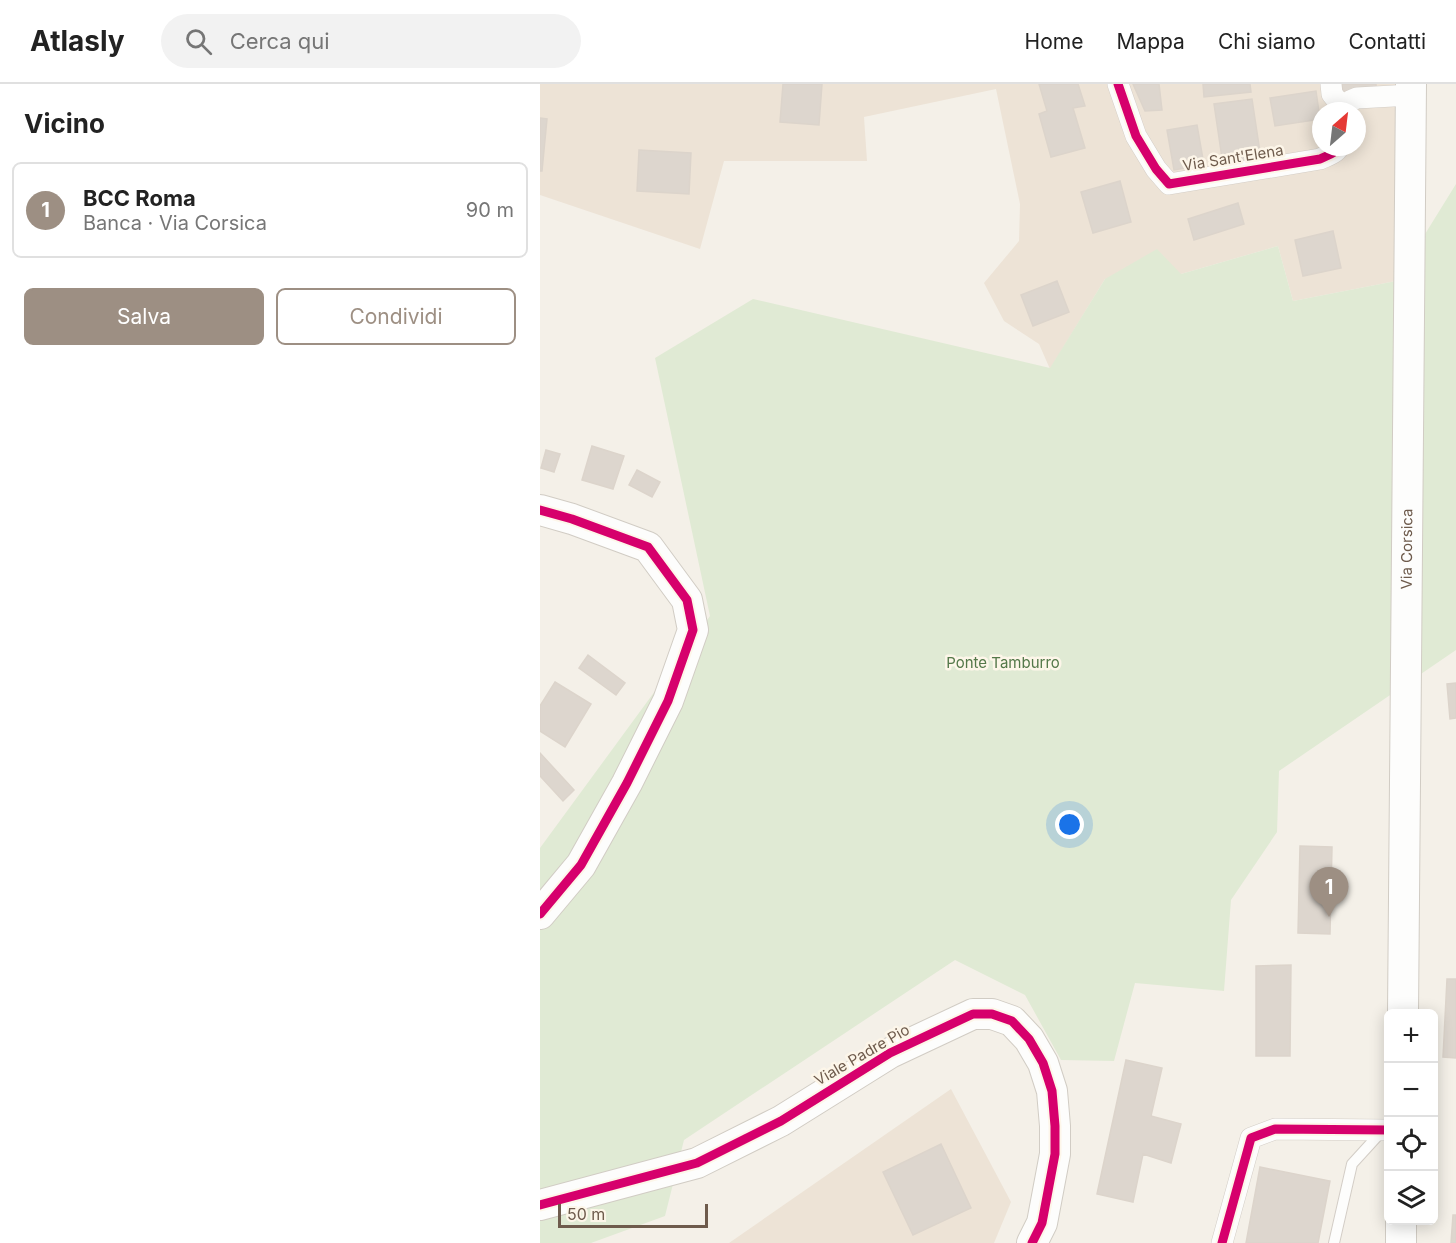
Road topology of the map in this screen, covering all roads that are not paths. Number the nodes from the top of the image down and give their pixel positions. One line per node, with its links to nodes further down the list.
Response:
1 (1118, 84): 6 (street, Via Sant'Elena)
2 (1331, 84): 4 (street)
3 (1411, 90): 5 (street); 9 (street, Via Corsica)
4 (1338, 102)
5 (1349, 102)
6 (1326, 156)
7 (540, 510): 8 (street)
8 (540, 914)
9 (1403, 1009)
10 (1384, 1130): 15 (street)
11 (1384, 1132): 16 (lane)
12 (540, 1205): 14 (street, Viale Padre Pio)
13 (1401, 1225): 17 (street)
14 (1032, 1243)
15 (1222, 1243)
16 (1334, 1243)
17 (1401, 1243)

